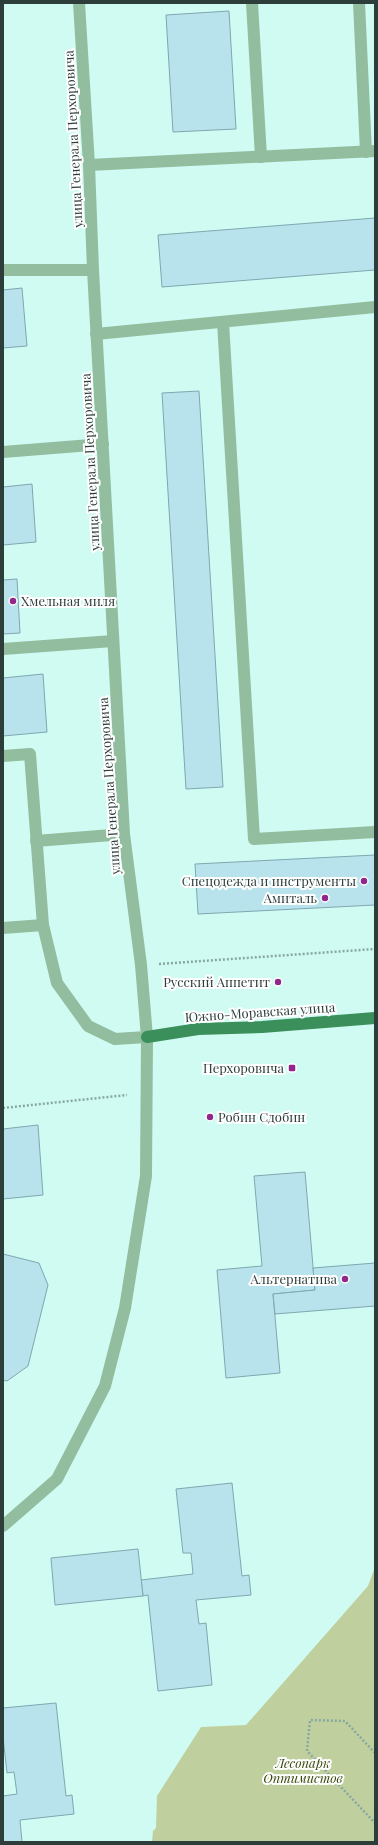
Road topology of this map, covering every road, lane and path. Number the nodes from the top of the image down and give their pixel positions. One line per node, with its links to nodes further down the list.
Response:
1 (79, 3): 6 (street, улица Генерала Перхоровича)
2 (252, 3): 5 (street)
3 (359, 3): 4 (street)
4 (370, 151): 5 (street)
5 (261, 157): 6 (street)
6 (89, 165): 8 (street, улица Генерала Перхоровича)
7 (3, 270): 8 (street)
8 (93, 270): 11 (street, улица Генерала Перхоровича)
9 (375, 307): 10 (street)
10 (223, 322): 11 (street); 17 (street)
11 (96, 334): 12 (street, улица Генерала Перхоровича)
12 (103, 444): 13 (street); 14 (street, улица Генерала Перхоровича)
13 (3, 452)
14 (114, 641): 15 (street); 18 (street, улица Генерала Перхоровича)
15 (3, 649)
16 (3, 756): 19 (street)
17 (375, 832)
18 (124, 834): 19 (street); 23 (street, улица Генерала Перхоровича)
19 (36, 841): 20 (street)
20 (43, 925): 21 (street); 25 (street)
21 (3, 928)
22 (375, 949): 23 (path)
23 (140, 965): 25 (street, улица Генерала Перхоровича)
24 (375, 1018): 25 (main road, Южно-Моравская улица)
25 (147, 1038): 26 (street, улица Генерала Перхоровича)
26 (146, 1093): 27 (path); 28 (street, улица Генерала Перхоровича)
27 (3, 1108)
28 (3, 1526)
29 (375, 1753): 30 (path)
30 (375, 1823)

